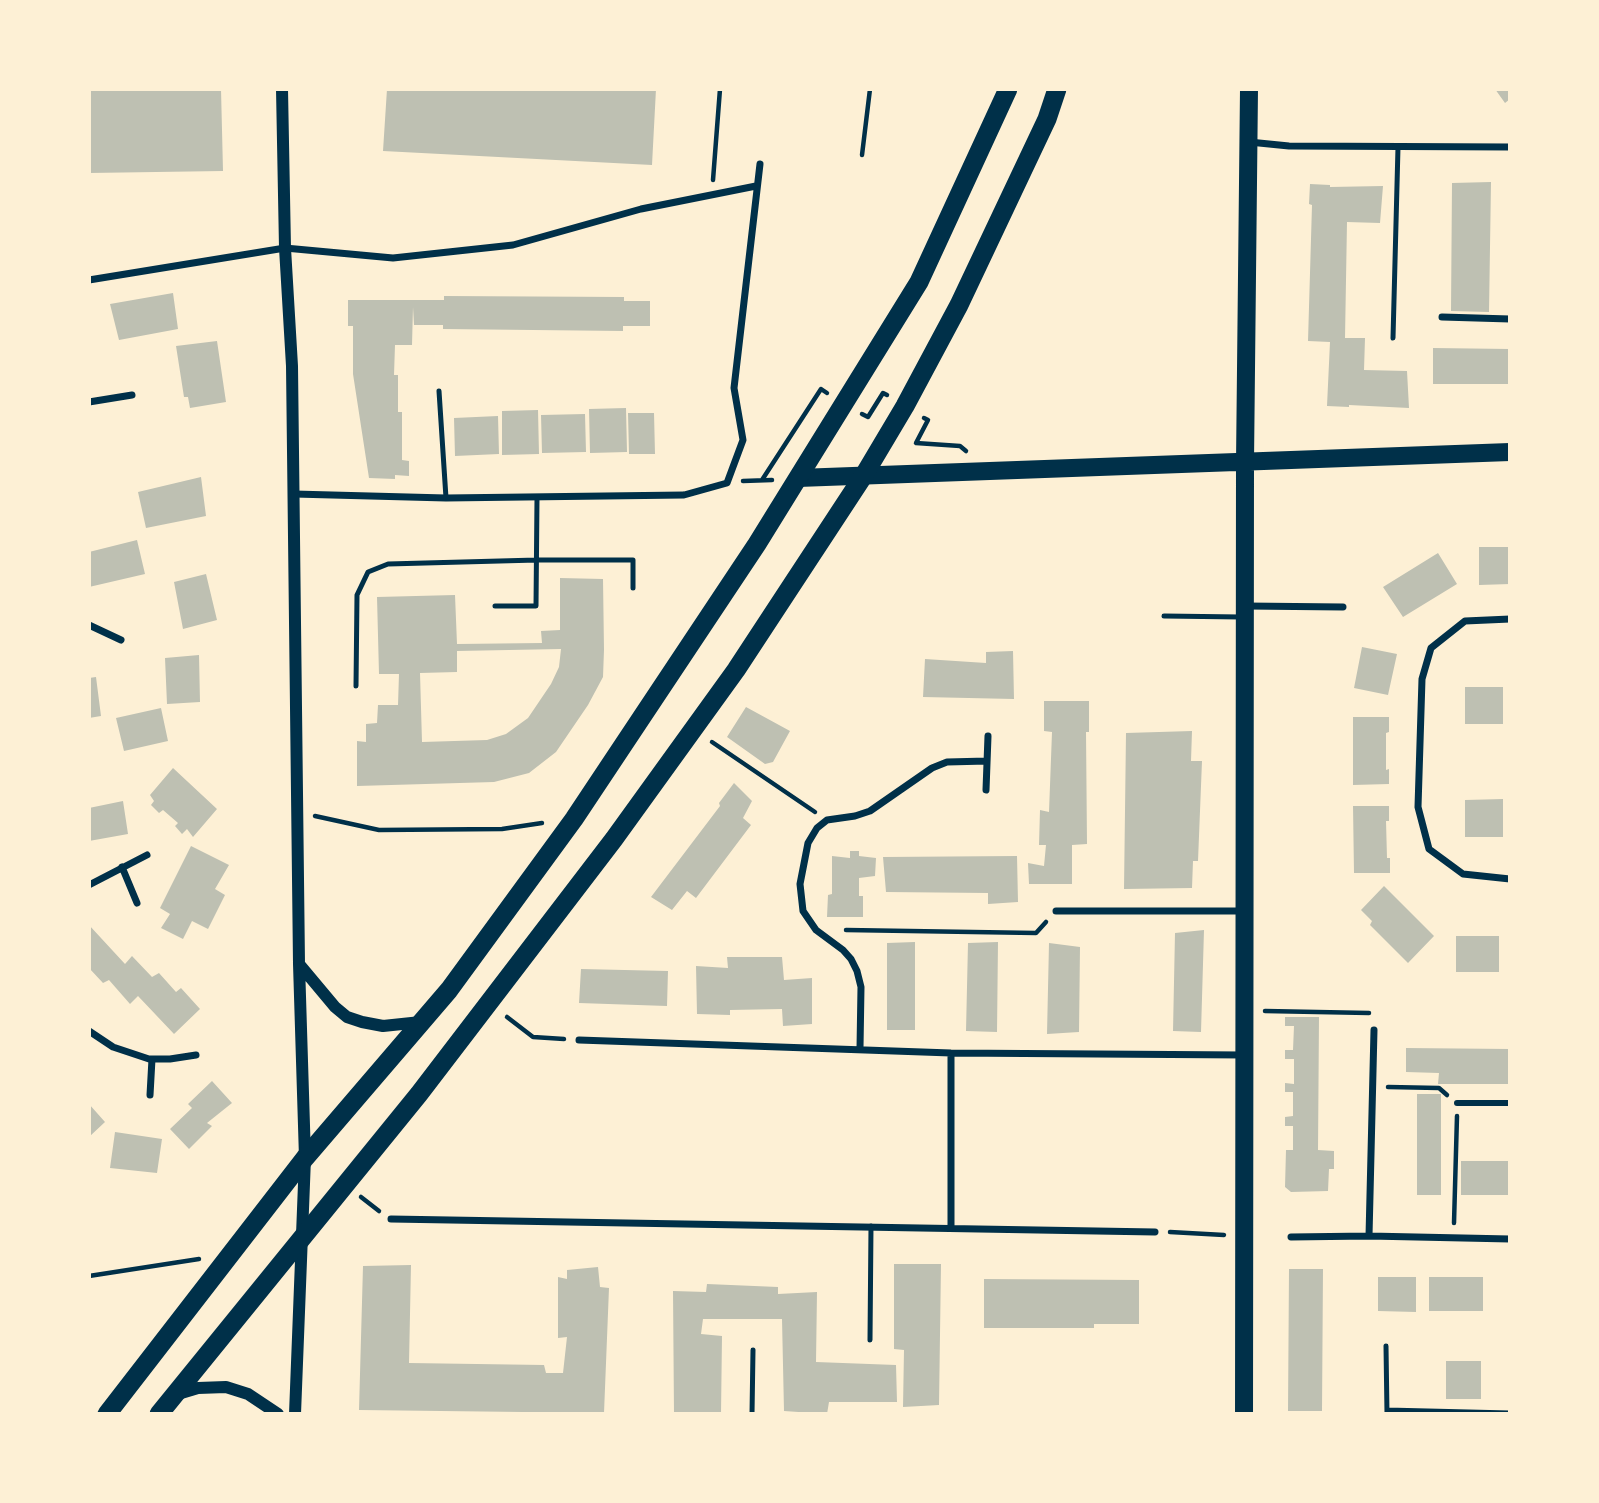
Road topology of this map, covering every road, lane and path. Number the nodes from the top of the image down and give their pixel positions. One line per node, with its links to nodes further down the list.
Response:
1 (282, 89): 14 (street)
2 (720, 89): 13 (path)
3 (870, 89): 10 (path)
4 (1008, 89): 22 (highway)
5 (1058, 89): 23 (highway)
6 (1249, 89): 7 (main road)
7 (1248, 142): 8 (street); 25 (main road)
8 (1398, 147): 9 (street); 18 (lane)
9 (1510, 147)
10 (862, 155)
11 (760, 164): 12 (street)
12 (756, 186): 13 (street); 30 (street)
13 (712, 194): 14 (street)
14 (285, 248): 15 (street); 31 (street)
15 (89, 280)
16 (1442, 317): 17 (street)
17 (1510, 319)
18 (1393, 338)
19 (439, 391): 32 (lane)
20 (132, 395): 21 (street)
21 (89, 402)
22 (843, 403): 23 (path); 28 (highway); 29 (path)
23 (905, 406): 26 (path); 27 (highway)
24 (1510, 452): 25 (main road)
25 (1245, 462): 26 (main road); 38 (main road)
26 (987, 470): 27 (main road)
27 (864, 475): 28 (main road); 44 (highway)
28 (797, 478): 29 (path); 49 (highway)
29 (762, 480): 30 (path)
30 (727, 483): 33 (street)
31 (294, 494): 32 (street); 48 (street)
32 (446, 498): 33 (street)
33 (537, 498): 34 (lane)
34 (537, 560): 35 (lane); 36 (lane); 43 (lane)
35 (633, 587)
36 (495, 606)
37 (1343, 607): 38 (street)
38 (1245, 611): 39 (lane); 57 (main road)
39 (1164, 616)
40 (1510, 619): 53 (street)
41 (89, 625): 42 (street)
42 (121, 640)
43 (356, 686)
44 (694, 729): 50 (path); 60 (highway)
45 (988, 736): 46 (street)
46 (987, 761): 47 (street); 50 (street)
47 (986, 790)
48 (298, 813): 49 (path); 59 (street)
49 (574, 818): 62 (highway)
50 (827, 820): 58 (street)
51 (147, 855): 52 (street)
52 (121, 867): 54 (street); 55 (street)
53 (1510, 878)
54 (89, 885)
55 (137, 903)
56 (1056, 911): 57 (street); 58 (path)
57 (1245, 911): 61 (main road)
58 (816, 930): 66 (street)
59 (299, 964): 62 (street); 75 (street)
60 (488, 1002): 65 (path); 76 (highway)
61 (1244, 1010): 63 (path); 69 (main road)
62 (423, 1022): 75 (highway)
63 (1374, 1030): 71 (street)
64 (89, 1031): 70 (street)
65 (579, 1040): 66 (street)
66 (860, 1048): 67 (street)
67 (951, 1054): 69 (street); 79 (street)
68 (196, 1055): 70 (street)
69 (1244, 1055): 99 (main road)
70 (152, 1059): 72 (street)
71 (1373, 1087): 73 (path); 81 (street)
72 (150, 1095)
73 (1457, 1103): 74 (street); 83 (path)
74 (1510, 1104)
75 (305, 1158): 85 (street); 94 (highway)
76 (344, 1185): 77 (path); 85 (highway)
77 (391, 1219): 78 (street)
78 (871, 1226): 79 (street); 88 (lane)
79 (951, 1228): 80 (street)
80 (1154, 1232)
81 (1369, 1236): 82 (street); 83 (street)
82 (1291, 1237)
83 (1454, 1238): 84 (street)
84 (1510, 1239)
85 (301, 1241): 91 (highway); 97 (street)
86 (197, 1260): 87 (path)
87 (89, 1276)
88 (870, 1340)
89 (1387, 1346): 92 (lane)
90 (753, 1350): 98 (lane)
91 (174, 1396): 95 (highway); 96 (street)
92 (1387, 1412): 93 (lane)
93 (1510, 1413)
94 (107, 1414)
95 (159, 1414)
96 (278, 1414)
97 (295, 1414)
98 (752, 1414)
99 (1244, 1414)

